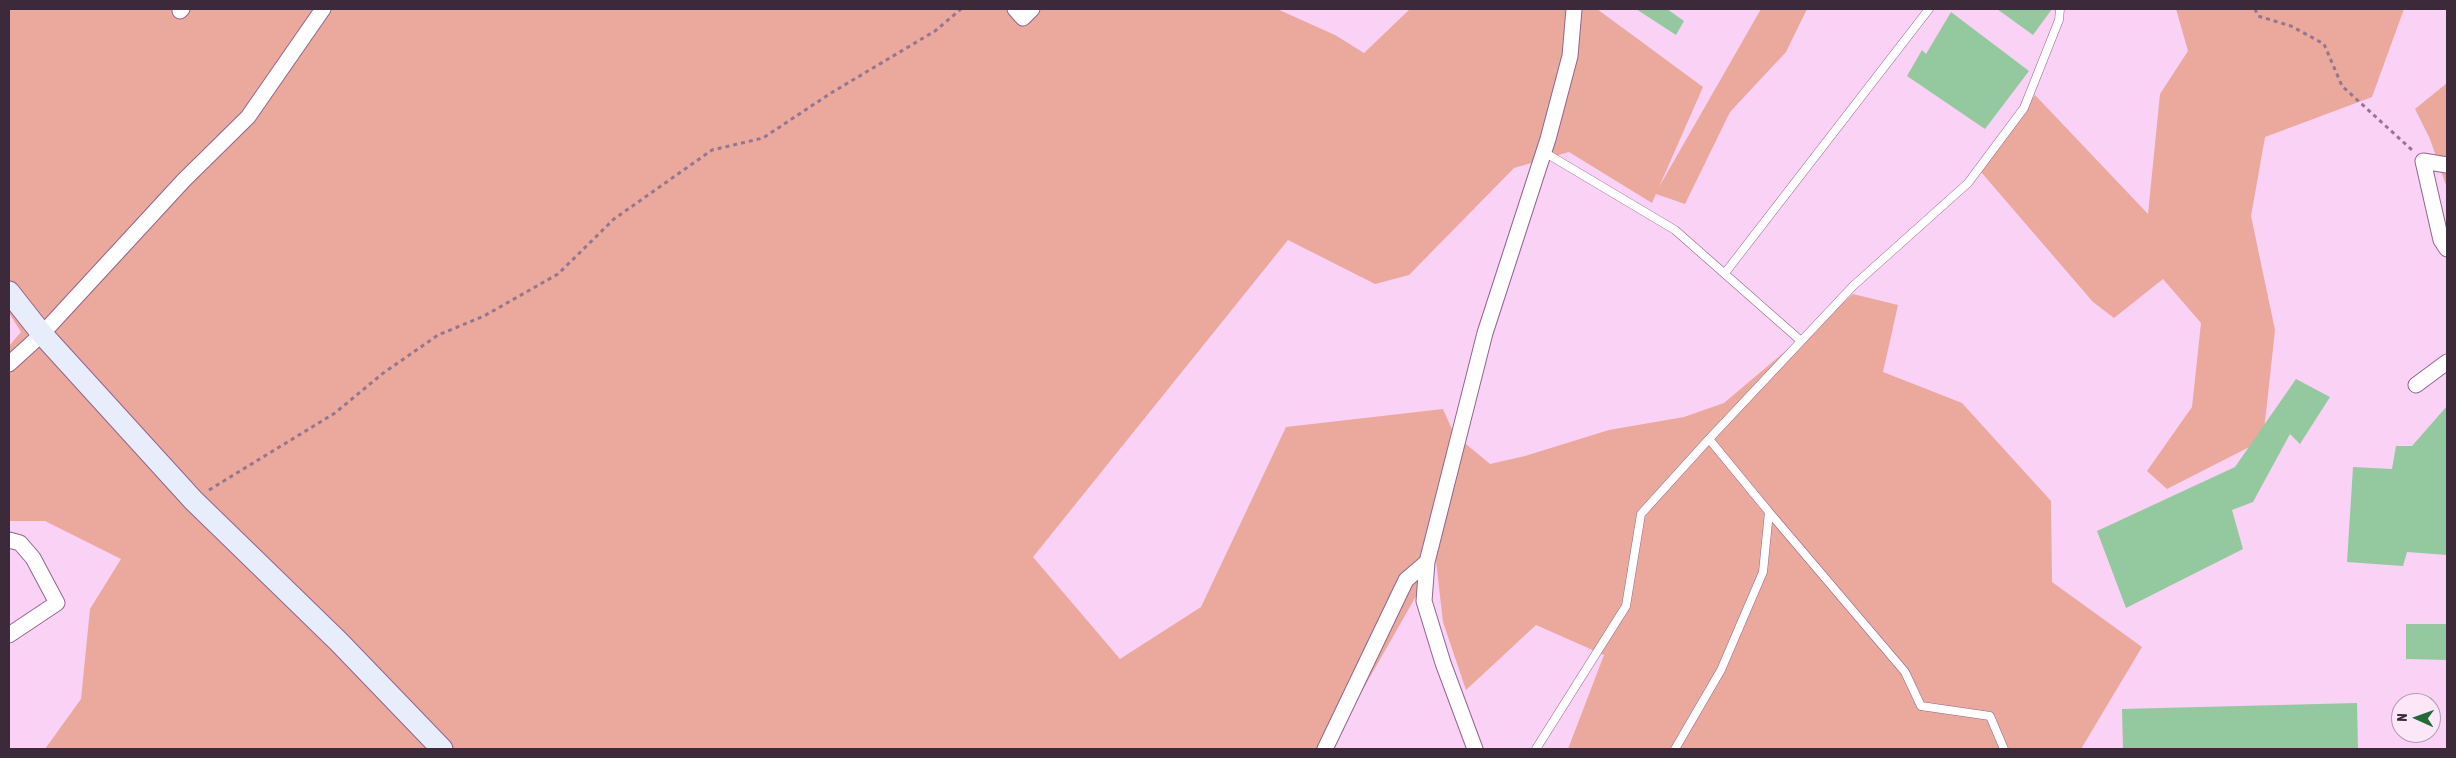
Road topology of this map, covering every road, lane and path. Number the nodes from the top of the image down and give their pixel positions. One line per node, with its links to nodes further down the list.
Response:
1 (323, 9): 15 (street)
2 (961, 9): 21 (path)
3 (1014, 9): 4 (street)
4 (1032, 9)
5 (1574, 9): 9 (street)
6 (1929, 9): 13 (lane)
7 (2060, 9): 16 (lane)
8 (2255, 9): 10 (path)
9 (1544, 152): 13 (lane); 24 (street)
10 (2424, 161): 11 (street); 12 (street)
11 (2447, 165)
12 (2447, 249)
13 (1725, 273): 16 (lane)
14 (9, 292): 15 (street)
15 (42, 334): 18 (street); 21 (street)
16 (1801, 341): 20 (lane)
17 (2447, 362): 19 (street)
18 (9, 364)
19 (2416, 385)
20 (1709, 439): 22 (lane); 29 (lane)
21 (193, 500): 26 (street)
22 (1769, 512): 30 (lane); 31 (lane)
23 (9, 540): 25 (street)
24 (1427, 562): 27 (street); 28 (street)
25 (9, 634)
26 (442, 749)
27 (1325, 749)
28 (1475, 749)
29 (1536, 749)
30 (1675, 749)
31 (2004, 749)

